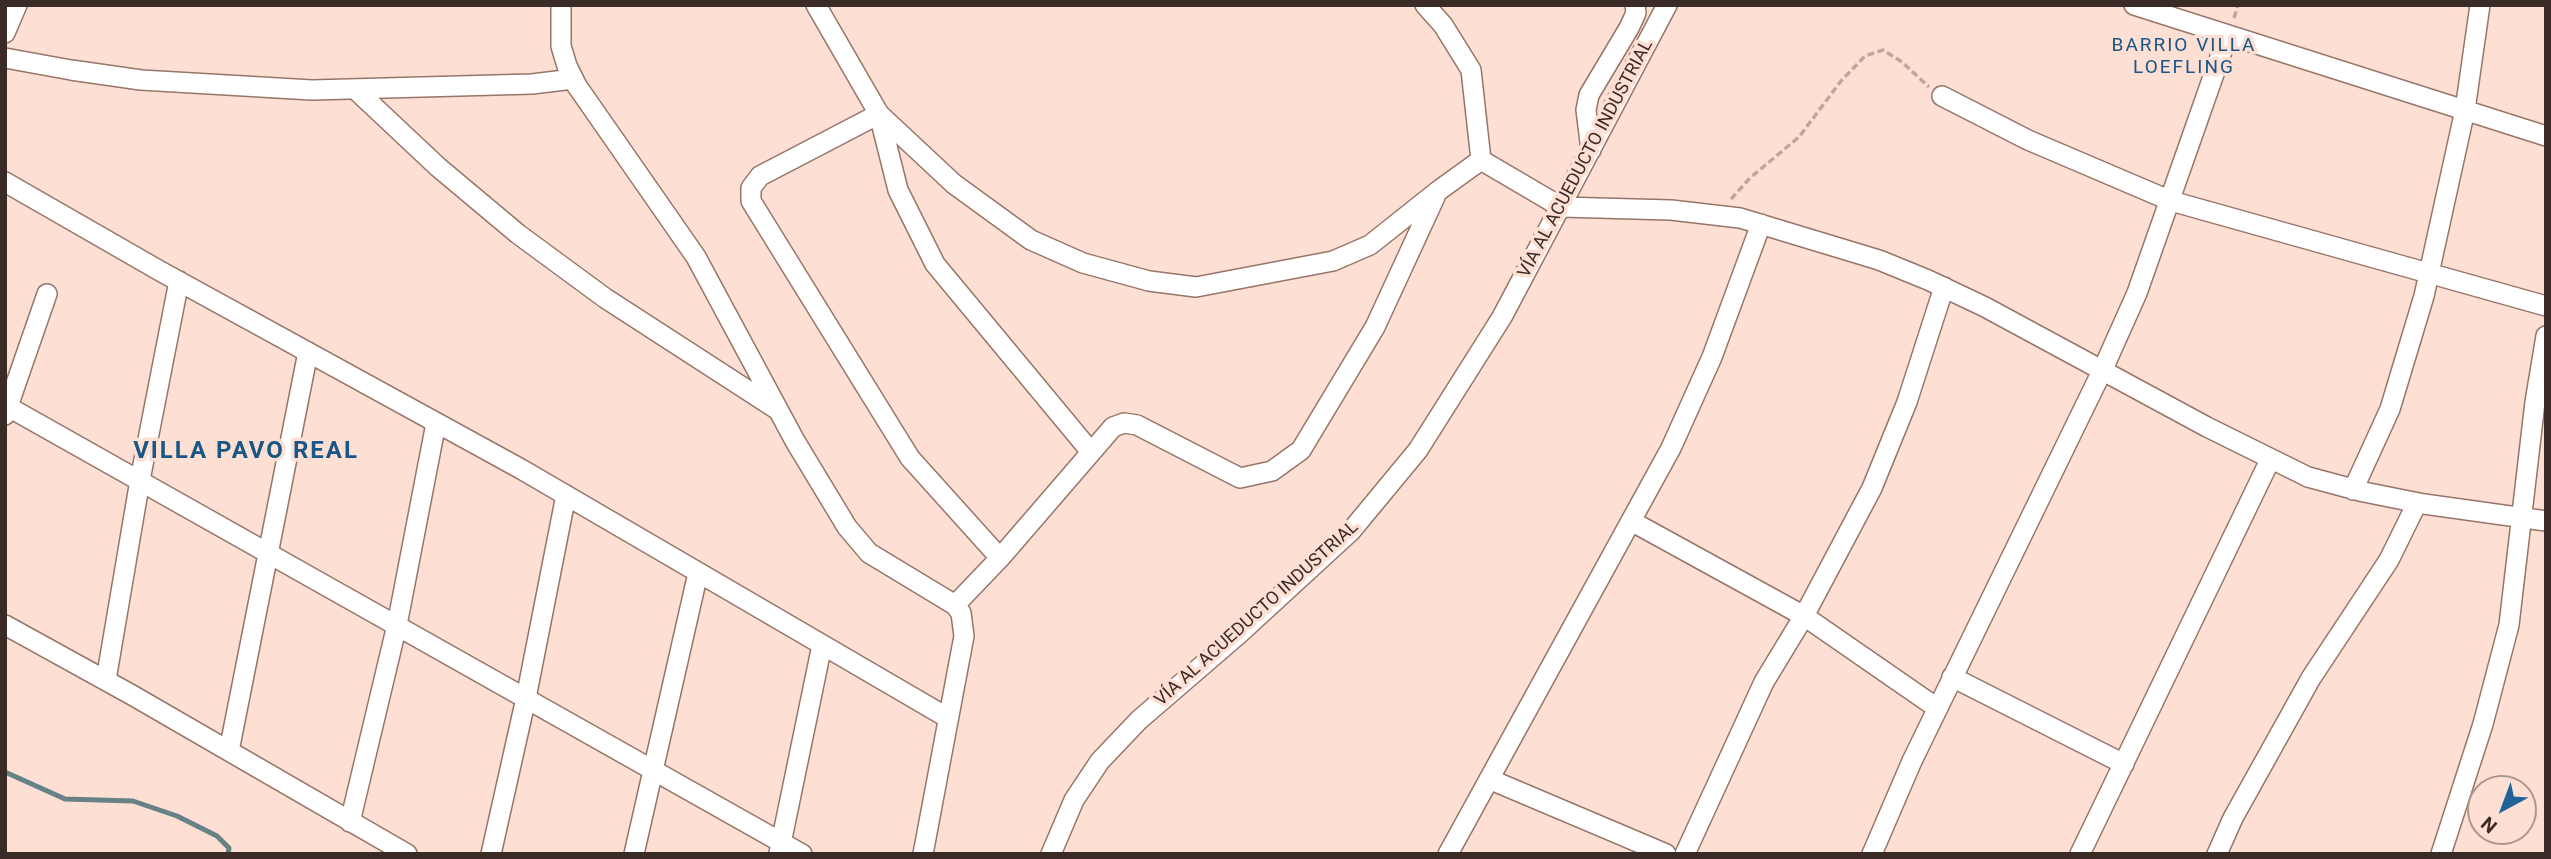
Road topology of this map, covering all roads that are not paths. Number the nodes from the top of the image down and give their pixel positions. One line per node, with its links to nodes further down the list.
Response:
1 (17, 5): 9 (street)
2 (561, 5): 12 (street)
3 (816, 5): 16 (street)
4 (1425, 5): 19 (street)
5 (1635, 5): 18 (street)
6 (1667, 5): 18 (street, VÍA AL ACUEDUCTO INDUSTRIAL)
7 (2134, 5): 10 (street)
8 (2480, 5): 15 (street)
9 (5, 33)
10 (2227, 37): 15 (street); 22 (street)
11 (5, 58): 13 (street)
12 (573, 79): 13 (street); 34 (street)
13 (355, 89): 34 (street)
14 (1942, 96): 22 (street)
15 (2465, 110): 17 (street); 25 (street)
16 (878, 114): 21 (street); 36 (street); 46 (street)
17 (2546, 136)
18 (1591, 150): 23 (street, VÍA AL ACUEDUCTO INDUSTRIAL)
19 (1481, 160): 21 (street); 23 (street)
20 (5, 181): 26 (street)
21 (1438, 191): 36 (street)
22 (2171, 201): 25 (street); 32 (street)
23 (1561, 207): 24 (street); 69 (street, VÍA AL ACUEDUCTO INDUSTRIAL)
24 (1762, 224): 27 (street); 43 (street)
25 (2429, 273): 29 (street); 39 (street)
26 (179, 281): 31 (street); 38 (street)
27 (1944, 287): 32 (street); 49 (street)
28 (47, 294): 33 (street)
29 (2546, 306)
30 (2546, 336): 42 (street)
31 (308, 352): 35 (street); 45 (street)
32 (2103, 369): 37 (street); 53 (street)
33 (7, 409): 38 (street)
34 (779, 410): 48 (street)
35 (436, 422): 40 (street); 51 (street)
36 (1091, 452): 46 (street)
37 (2270, 460): 39 (street); 59 (street)
38 (140, 480): 45 (street); 54 (street)
39 (2353, 490): 41 (street)
40 (566, 495): 47 (street); 55 (street)
41 (2417, 503): 42 (street); 75 (street)
42 (2523, 518): 44 (street); 76 (street)
43 (1631, 521): 49 (street); 61 (street)
44 (2546, 521)
45 (270, 553): 51 (street); 58 (street)
46 (1000, 558): 48 (street)
47 (698, 573): 52 (street); 60 (street)
48 (955, 605): 57 (street)
49 (1804, 616): 56 (street); 72 (street)
50 (5, 625): 54 (street)
51 (397, 625): 55 (street); 62 (street)
52 (822, 645): 57 (street); 63 (street)
53 (1952, 677): 56 (street); 59 (street)
54 (106, 680): 58 (street)
55 (526, 698): 60 (street); 65 (street)
56 (1937, 708): 73 (street)
57 (948, 718): 68 (street)
58 (229, 751): 62 (street)
59 (2124, 764): 74 (street)
60 (652, 768): 63 (street); 66 (street)
61 (1489, 779): 70 (street); 71 (street)
62 (351, 822): 64 (street)
63 (780, 848): 67 (street)
64 (407, 854)
65 (491, 854)
66 (634, 854)
67 (802, 854)
68 (923, 854)
69 (1051, 854)
70 (1448, 854)
71 (1666, 854)
72 (1685, 854)
73 (1872, 854)
74 (2080, 854)
75 (2217, 854)
76 (2441, 854)

